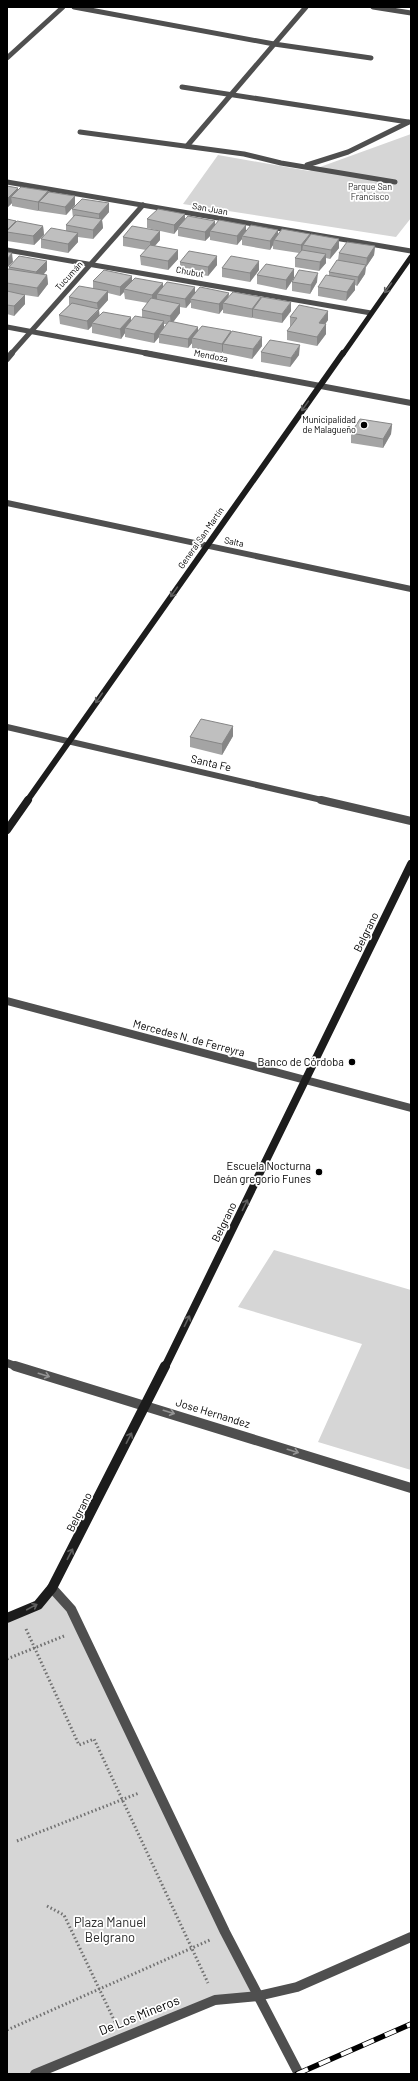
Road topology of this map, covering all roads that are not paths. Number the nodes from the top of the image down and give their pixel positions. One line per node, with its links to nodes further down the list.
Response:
1 (63, 7): 7 (street)
2 (74, 7): 6 (street)
3 (306, 7): 6 (street)
4 (373, 7): 5 (street)
5 (411, 13)
6 (274, 44): 8 (street); 10 (street)
7 (7, 58)
8 (371, 58)
9 (182, 87): 10 (street)
10 (230, 95): 11 (street); 13 (street)
11 (410, 121): 14 (street)
12 (80, 132): 13 (street)
13 (187, 146): 14 (street)
14 (305, 166): 16 (street)
15 (7, 182): 17 (street, San Juan)
16 (395, 182)
17 (143, 205): 19 (street, San Juan); 21 (street, Tucumán)
18 (7, 250): 21 (street, Chubut)
19 (411, 251)
20 (411, 257): 22 (main road, General San Martín, one-way to 22)
21 (92, 264): 22 (street, Chubut); 24 (street, Tucumán)
22 (371, 313): 26 (main road, General San Martín)
23 (7, 327): 24 (street, Mendoza)
24 (31, 331): 25 (street, Tucumán); 26 (street, Mendoza)
25 (7, 359)
26 (319, 386): 27 (street, Mendoza); 29 (main road, General San Martín, one-way to 29)
27 (411, 403)
28 (7, 503): 29 (street, Salta)
29 (208, 545): 30 (street, Salta); 32 (main road, General San Martín, one-way to 32)
30 (411, 589)
31 (7, 727): 32 (street, Santa Fe)
32 (68, 742): 33 (street, Santa Fe); 34 (main road, General San Martín)
33 (411, 821)
34 (7, 830)
35 (411, 864): 37 (main road, Belgrano)
36 (7, 1001): 37 (street, Mercedes N. de Ferreyra)
37 (306, 1080): 38 (street, Mercedes N. de Ferreyra); 40 (main road, Belgrano, one-way to 37)
38 (411, 1108)
39 (7, 1363): 40 (street, Jose Hernandez, one-way to 40)
40 (146, 1405): 41 (street, Jose Hernandez, one-way to 41); 42 (main road, Belgrano, one-way to 40)
41 (411, 1488)
42 (52, 1588): 43 (main road, Belgrano, one-way to 42); 45 (street)
43 (7, 1618)
44 (411, 1937): 45 (street, De Los Mineros)
45 (258, 1996): 46 (street, De Los Mineros); 47 (street)
46 (35, 2074)
47 (299, 2074)

